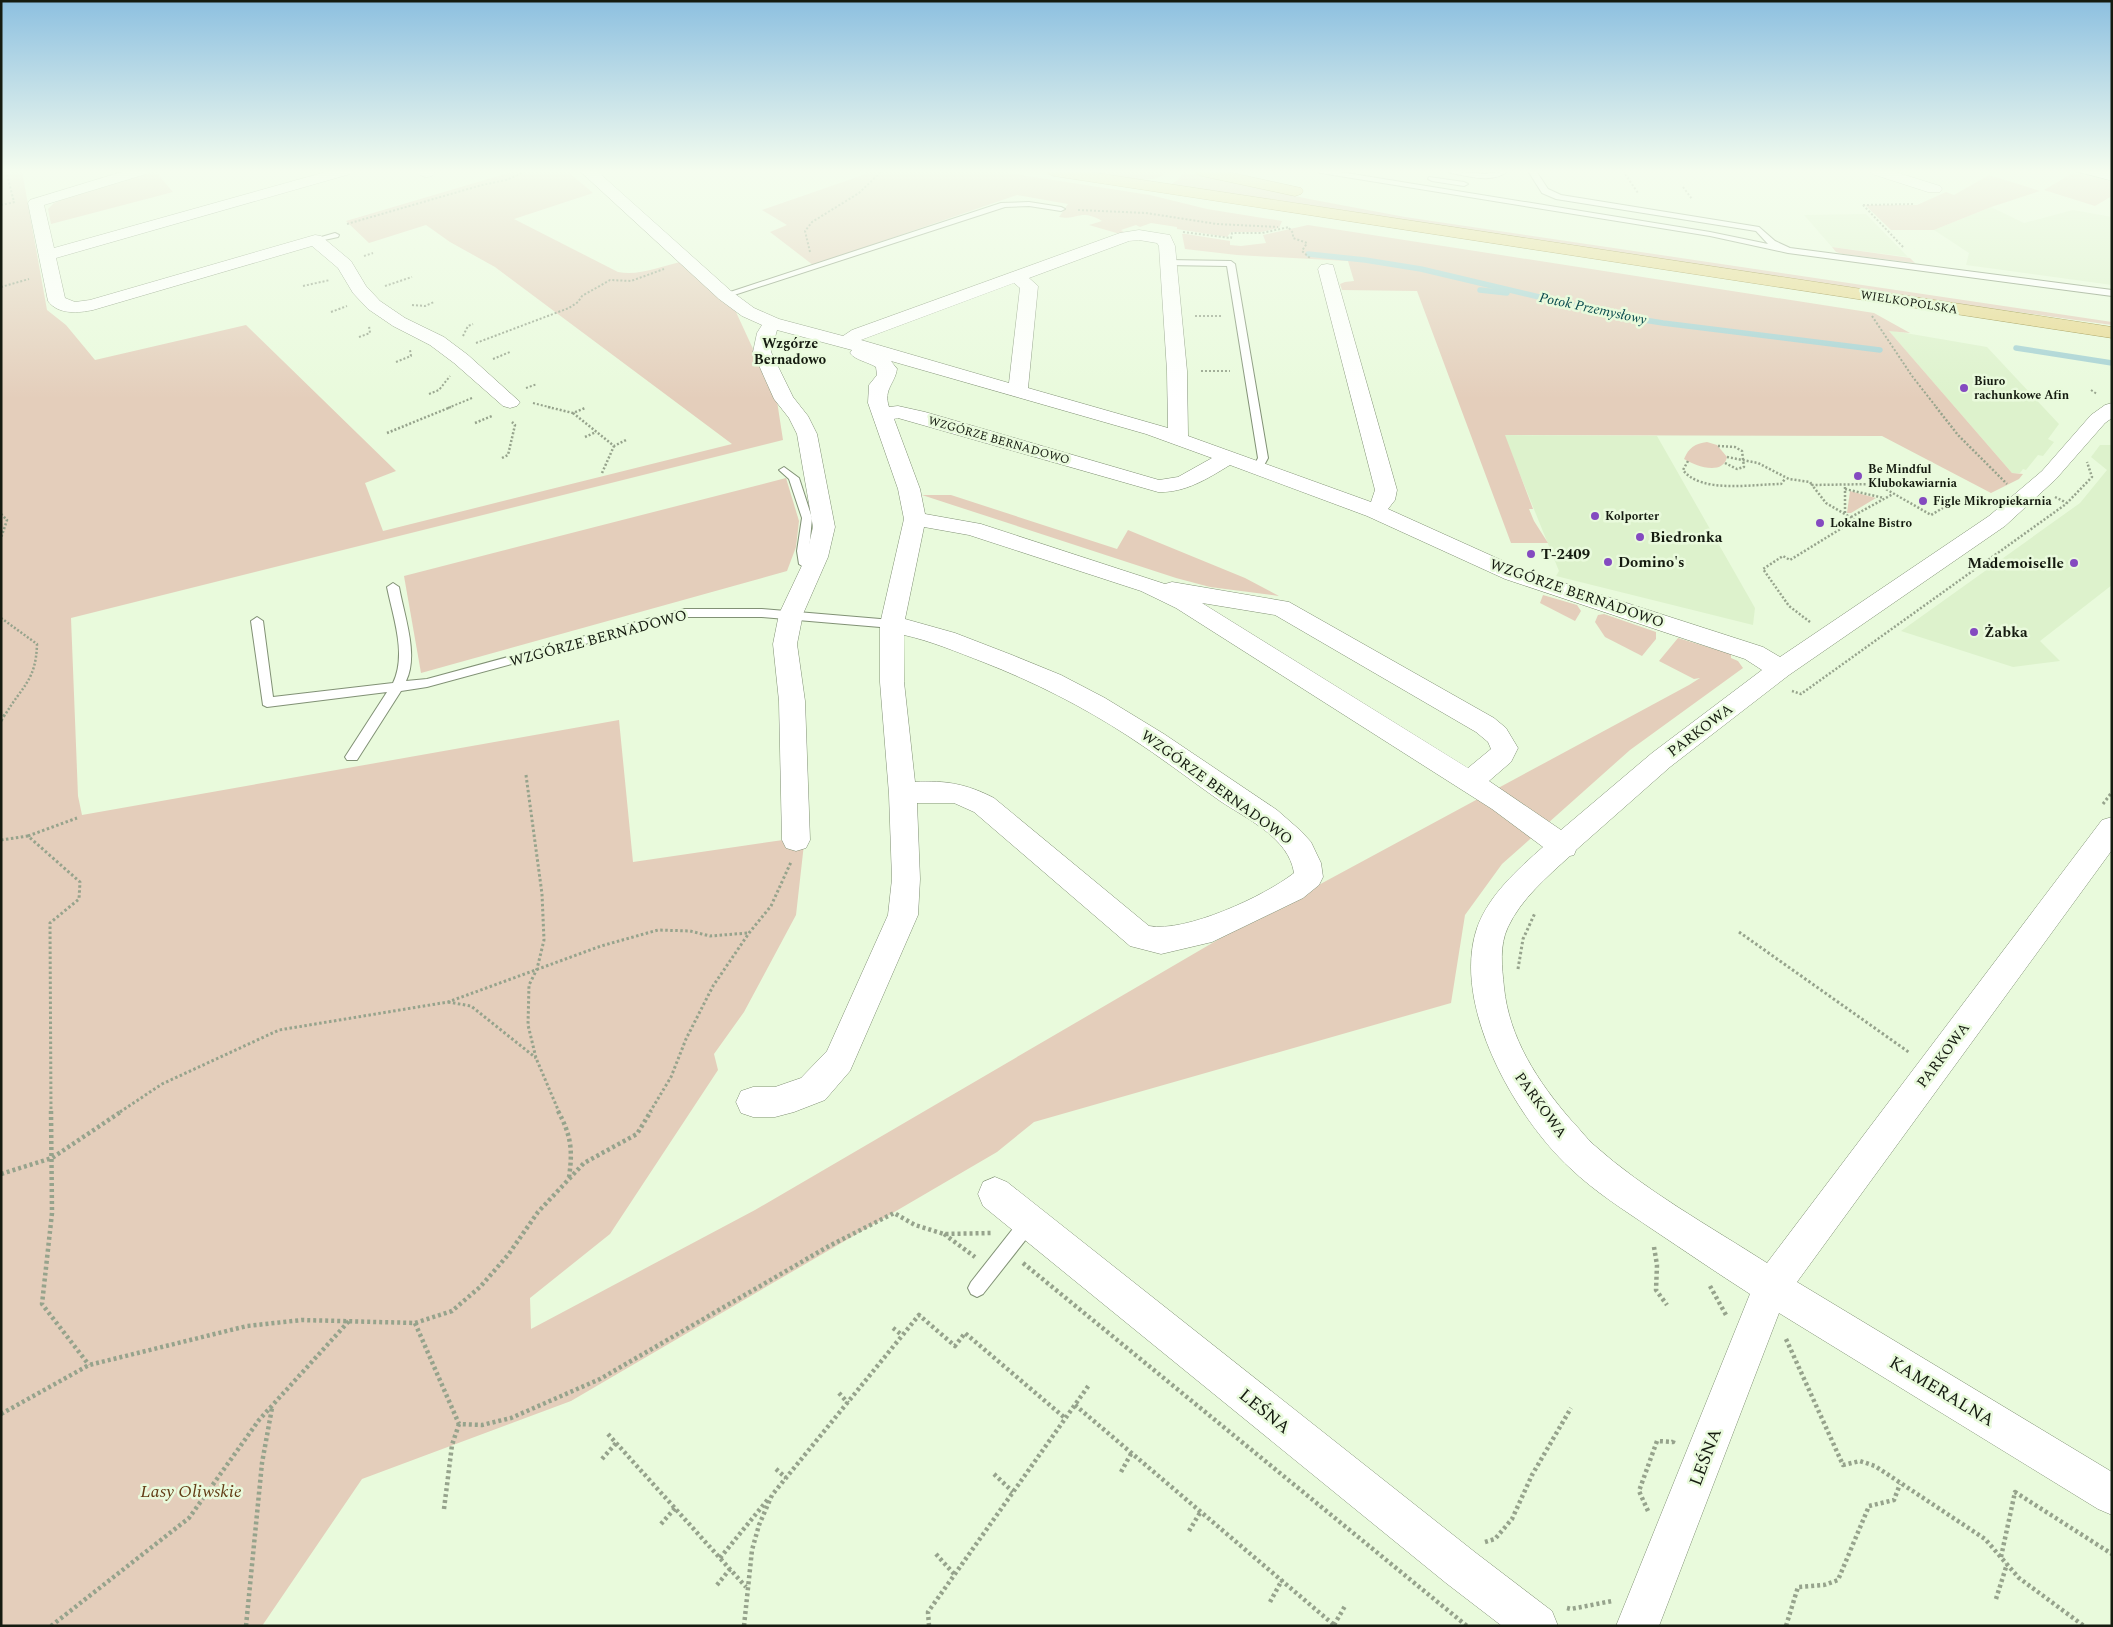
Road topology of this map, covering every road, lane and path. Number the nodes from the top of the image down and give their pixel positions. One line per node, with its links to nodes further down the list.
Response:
1 (45, 247): 18 (street)
2 (76, 247): 18 (street)
3 (292, 247): 23 (street)
4 (324, 247): 28 (street)
5 (673, 247): 19 (street, WZGÓRZE BERNADOWO)
6 (808, 247): 21 (path)
7 (877, 247): 21 (lane)
8 (1099, 247): 25 (street)
9 (1168, 247): 20 (street)
10 (1305, 247): 22 (path)
11 (1550, 247): 35 (main road, WIELKOPOLSKA)
12 (1646, 247): 30 (main road, WIELKOPOLSKA)
13 (1773, 247): 16 (lane)
14 (1781, 247): 16 (lane)
15 (1903, 247): 17 (path)
16 (1788, 250): 27 (lane)
17 (1910, 254)
18 (47, 255): 23 (street)
19 (689, 261): 29 (street, WZGÓRZE BERNADOWO); 37 (path)
20 (1168, 263): 32 (street); 33 (lane)
21 (805, 268): 29 (lane)
22 (1327, 269): 70 (street)
23 (51, 273): 26 (path)
24 (412, 277): 28 (path)
25 (1017, 277): 36 (street); 41 (street)
26 (1, 286)
27 (2112, 293)
28 (363, 294): 37 (street)
29 (725, 295): 34 (street, WZGÓRZE BERNADOWO)
30 (2073, 310)
31 (1868, 311): 65 (path)
32 (1172, 316): 33 (path); 38 (street)
33 (1239, 316): 39 (lane)
34 (772, 323): 36 (street, WZGÓRZE BERNADOWO); 76 (street)
35 (2112, 333)
36 (846, 342): 41 (street, WZGÓRZE BERNADOWO); 44 (street, WZGÓRZE BERNADOWO)
37 (452, 352): 40 (street)
38 (1177, 371): 39 (path); 50 (street)
39 (1248, 371): 59 (lane)
40 (496, 389): 42 (street); 47 (path)
41 (1018, 392): 50 (street, WZGÓRZE BERNADOWO)
42 (508, 410): 54 (path)
43 (573, 413): 46 (path)
44 (882, 414): 55 (street, WZGÓRZE BERNADOWO); 74 (street, WZGÓRZE BERNADOWO)
45 (2107, 417): 84 (street, PARKOWA)
46 (596, 432): 48 (path); 51 (path)
47 (387, 433)
48 (585, 437)
49 (626, 440): 51 (path)
50 (1178, 440): 55 (street, WZGÓRZE BERNADOWO)
51 (614, 446): 61 (path)
52 (1718, 446): 56 (path)
53 (1727, 457): 56 (path)
54 (502, 458)
55 (1227, 458): 59 (street, WZGÓRZE BERNADOWO)
56 (1744, 459): 58 (path); 62 (path)
57 (1688, 461): 62 (path)
58 (1725, 463)
59 (1257, 469): 70 (street, WZGÓRZE BERNADOWO)
60 (784, 470): 76 (lane)
61 (602, 472)
62 (1785, 479): 64 (path)
63 (1846, 484): 64 (path); 66 (path); 67 (path)
64 (1812, 485): 72 (path)
65 (2011, 488)
66 (1845, 489): 68 (path); 72 (path)
67 (1894, 494): 68 (path); 69 (path)
68 (1885, 498): 73 (path)
69 (1988, 501)
70 (1375, 511): 84 (street, WZGÓRZE BERNADOWO)
71 (1, 514): 75 (path)
72 (1845, 514): 73 (path)
73 (1850, 517): 83 (path)
74 (915, 519): 78 (street); 82 (street, WZGÓRZE BERNADOWO)
75 (1, 538)
76 (812, 566): 79 (street)
77 (393, 587): 85 (lane)
78 (1163, 591): 89 (street); 89 (street)
79 (791, 614): 82 (lane, WZGÓRZE BERNADOWO); 85 (lane, WZGÓRZE BERNADOWO); 95 (street)
80 (1, 618): 86 (path)
81 (257, 622): 85 (lane, WZGÓRZE BERNADOWO)
82 (892, 624): 90 (street, WZGÓRZE BERNADOWO); 90 (street, WZGÓRZE BERNADOWO)
83 (1815, 625)
84 (1780, 669): 96 (street, PARKOWA)
85 (397, 687): 87 (lane)
86 (1, 721)
87 (352, 757)
88 (526, 775): 100 (path)
89 (1469, 782): 96 (street)
90 (903, 794): 105 (street, WZGÓRZE BERNADOWO)
91 (77, 818): 93 (path)
92 (2112, 828): 114 (street, PARKOWA)
93 (28, 836): 94 (path); 106 (path)
94 (1, 840)
95 (796, 840): 99 (path)
96 (1564, 846): 114 (street, PARKOWA)
97 (1537, 909): 101 (path)
98 (1739, 932): 103 (path)
99 (749, 933): 100 (path); 108 (path)
100 (537, 969): 102 (path); 104 (path)
101 (1517, 975)
102 (448, 1002): 104 (path); 106 (path)
103 (1910, 1053)
104 (536, 1058): 108 (path)
105 (754, 1102)
106 (52, 1158): 107 (path); 124 (path)
107 (1, 1174)
108 (569, 1179): 119 (path)
109 (994, 1194): 111 (street, LEŚNA)
110 (944, 1234): 111 (path); 113 (path); 133 (path)
111 (1019, 1235): 113 (lane); 158 (street, LEŚNA); 174 (path)
112 (1654, 1242): 116 (path)
113 (991, 1269): 115 (lane)
114 (1771, 1287): 146 (street, KAMERALNA); 168 (street, LEŚNA)
115 (977, 1288)
116 (1667, 1305)
117 (1724, 1314): 120 (path)
118 (349, 1321): 119 (path); 124 (path); 129 (path)
119 (415, 1323): 133 (path)
120 (1721, 1323)
121 (893, 1328): 122 (path)
122 (902, 1336): 127 (path); 132 (path)
123 (1786, 1339): 143 (path)
124 (89, 1365): 131 (path)
125 (1089, 1385): 128 (path)
126 (839, 1393): 127 (path)
127 (848, 1403): 142 (path)
128 (1075, 1404): 132 (path); 137 (path)
129 (272, 1406): 170 (path); 171 (path)
130 (1571, 1408): 158 (path)
131 (1, 1414)
132 (1065, 1418): 144 (path)
133 (459, 1424): 148 (path)
134 (1677, 1433): 150 (path)
135 (608, 1434): 136 (path)
136 (616, 1443): 138 (path); 147 (path)
137 (1132, 1452): 140 (path); 149 (path)
138 (602, 1459)
139 (776, 1469): 142 (path)
140 (1121, 1472)
141 (994, 1474): 144 (path)
142 (786, 1478): 145 (path)
143 (1900, 1484): 156 (path); 176 (path)
144 (1013, 1492): 160 (path)
145 (772, 1495): 155 (path); 163 (path)
146 (2112, 1495)
147 (675, 1508): 151 (path); 155 (path)
148 (444, 1509)
149 (1201, 1511): 152 (path); 161 (path)
150 (1645, 1521)
151 (661, 1524)
152 (1189, 1531)
153 (936, 1554): 160 (path)
154 (2112, 1554): 156 (path)
155 (720, 1558): 159 (path)
156 (2001, 1558): 157 (path)
157 (2007, 1564): 164 (path); 177 (path)
158 (1461, 1568): 175 (street, LEŚNA)
159 (730, 1569): 162 (path); 163 (path)
160 (954, 1574): 173 (path)
161 (1282, 1580): 165 (path); 169 (path)
162 (717, 1585)
163 (746, 1587): 172 (path)
164 (1996, 1598)
165 (1270, 1602)
166 (1346, 1606): 169 (path)
167 (1571, 1609): 168 (path)
168 (1627, 1613)
169 (1334, 1625)
170 (51, 1626)
171 (246, 1626)
172 (744, 1626)
173 (928, 1626)
174 (1467, 1626)
175 (1536, 1626)
176 (1786, 1626)
177 (2084, 1626)

